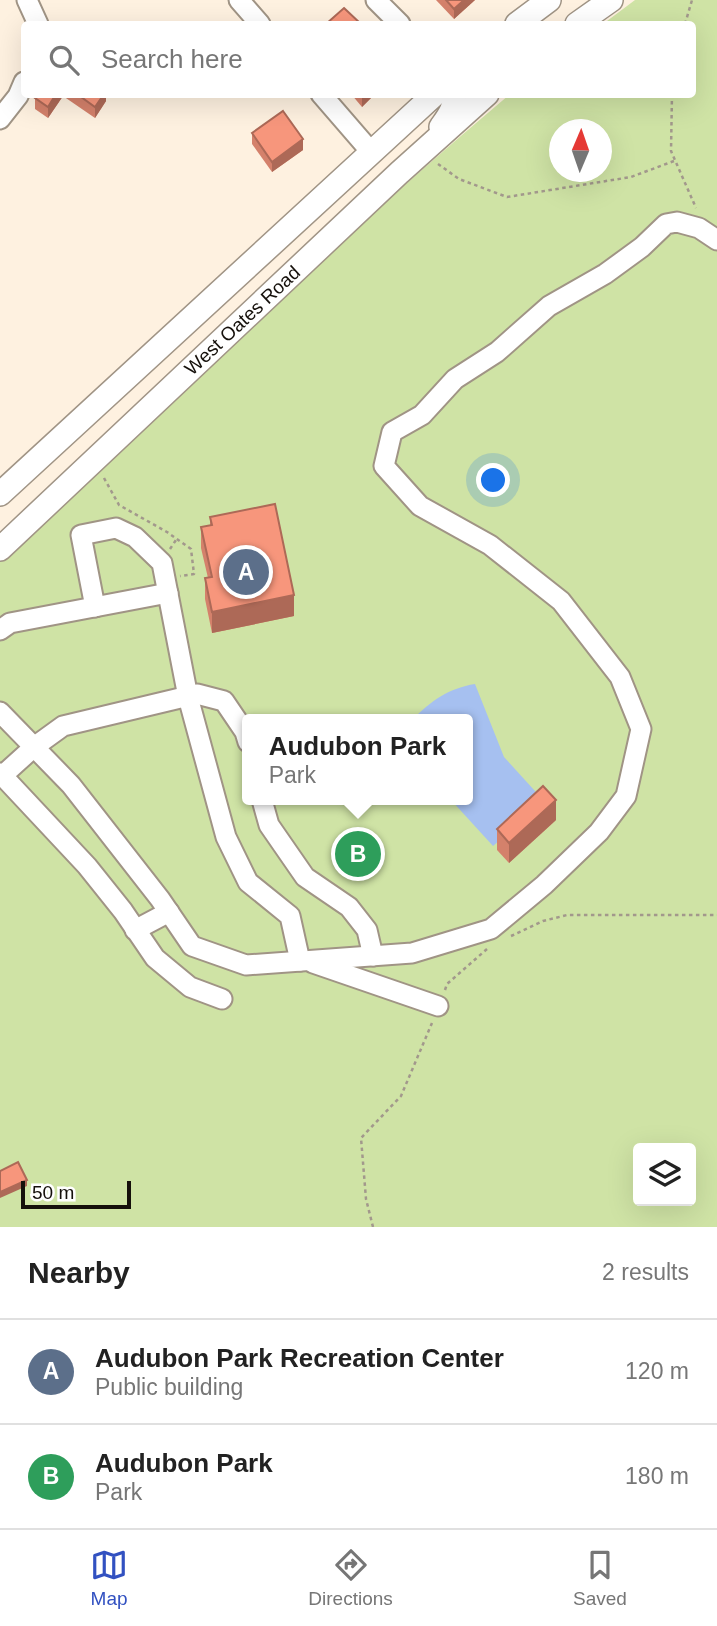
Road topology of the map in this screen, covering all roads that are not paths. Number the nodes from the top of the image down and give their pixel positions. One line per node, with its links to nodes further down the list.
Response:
1 (27, 0): 6 (street)
2 (239, 0): 7 (street)
3 (376, 0): 8 (street)
4 (549, 0): 9 (main road)
5 (611, 0): 10 (main road)
6 (37, 21)
7 (257, 21)
8 (397, 21)
9 (521, 21)
10 (581, 21)
11 (21, 89): 16 (street)
12 (324, 98): 17 (street)
13 (431, 98): 17 (main road, West Oates Road)
14 (454, 98): 18 (main road)
15 (483, 98): 18 (main road, West Oates Road)
16 (0, 119)
17 (372, 153): 20 (main road, West Oates Road)
18 (399, 173): 21 (main road, West Oates Road)
19 (717, 240): 33 (street)
20 (0, 494)
21 (0, 548)
22 (168, 593): 23 (street); 23 (street); 25 (street)
23 (95, 607): 24 (street)
24 (0, 630)
25 (188, 697): 27 (street); 28 (street); 34 (street)
26 (0, 712): 28 (street)
27 (242, 728)
28 (34, 747): 29 (street); 31 (street)
29 (1, 774): 32 (street)
30 (263, 805): 33 (street)
31 (169, 912): 32 (street); 34 (street)
32 (135, 930): 35 (street)
33 (373, 956): 34 (street)
34 (303, 961): 36 (street)
35 (222, 999)
36 (438, 1006)

